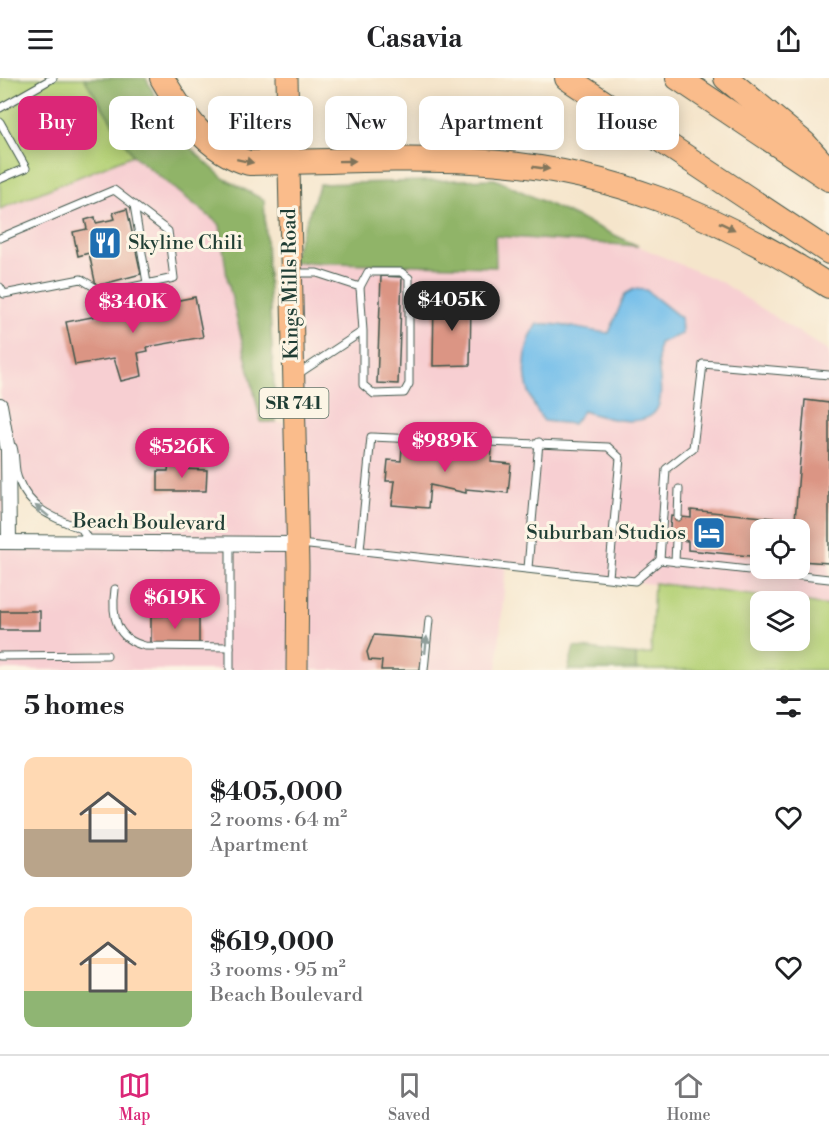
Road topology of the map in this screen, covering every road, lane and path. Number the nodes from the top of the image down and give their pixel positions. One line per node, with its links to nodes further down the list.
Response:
1 (54, 78): 7 (lane)
2 (162, 78): 9 (highway, one-way to 9)
3 (287, 78): 9 (main road, Kings Mills Road / SR 741)
4 (567, 78): 15 (highway)
5 (678, 78): 12 (highway)
6 (726, 78): 10 (highway)
7 (0, 108)
8 (0, 122): 11 (lane)
9 (288, 162): 16 (main road, Kings Mills Road / SR 741); 18 (highway, one-way to 18)
10 (829, 171)
11 (0, 179)
12 (829, 179)
13 (134, 205): 14 (lane); 17 (lane); 17 (lane)
14 (0, 238)
15 (829, 252)
16 (291, 273): 20 (lane); 23 (main road, Kings Mills Road / SR 741)
17 (147, 283): 19 (lane)
18 (829, 286)
19 (0, 287)
20 (360, 287): 21 (lane); 21 (lane)
21 (363, 331): 23 (lane)
22 (829, 375): 34 (lane)
23 (294, 377): 32 (main road, Kings Mills Road / SR 741)
24 (1, 417): 29 (street); 30 (lane, one-way to 24)
25 (539, 442): 33 (lane); 36 (lane); 37 (lane)
26 (679, 489): 27 (lane)
27 (678, 517)
28 (676, 540): 35 (lane)
29 (4, 542): 30 (street, Beach Boulevard)
30 (88, 542): 31 (street, Beach Boulevard)
31 (230, 543): 32 (street, Beach Boulevard); 41 (lane)
32 (297, 544): 33 (lane); 45 (main road, Kings Mills Road / SR 741)
33 (360, 550): 36 (lane)
34 (660, 560): 35 (lane); 37 (lane)
35 (675, 562): 38 (lane)
36 (528, 568): 37 (lane)
37 (609, 576)
38 (829, 579)
39 (115, 590): 41 (lane)
40 (429, 620): 46 (lane, one-way to 40)
41 (230, 647): 44 (lane)
42 (107, 655): 43 (lane)
43 (0, 656)
44 (230, 670)
45 (297, 670)
46 (424, 670)

